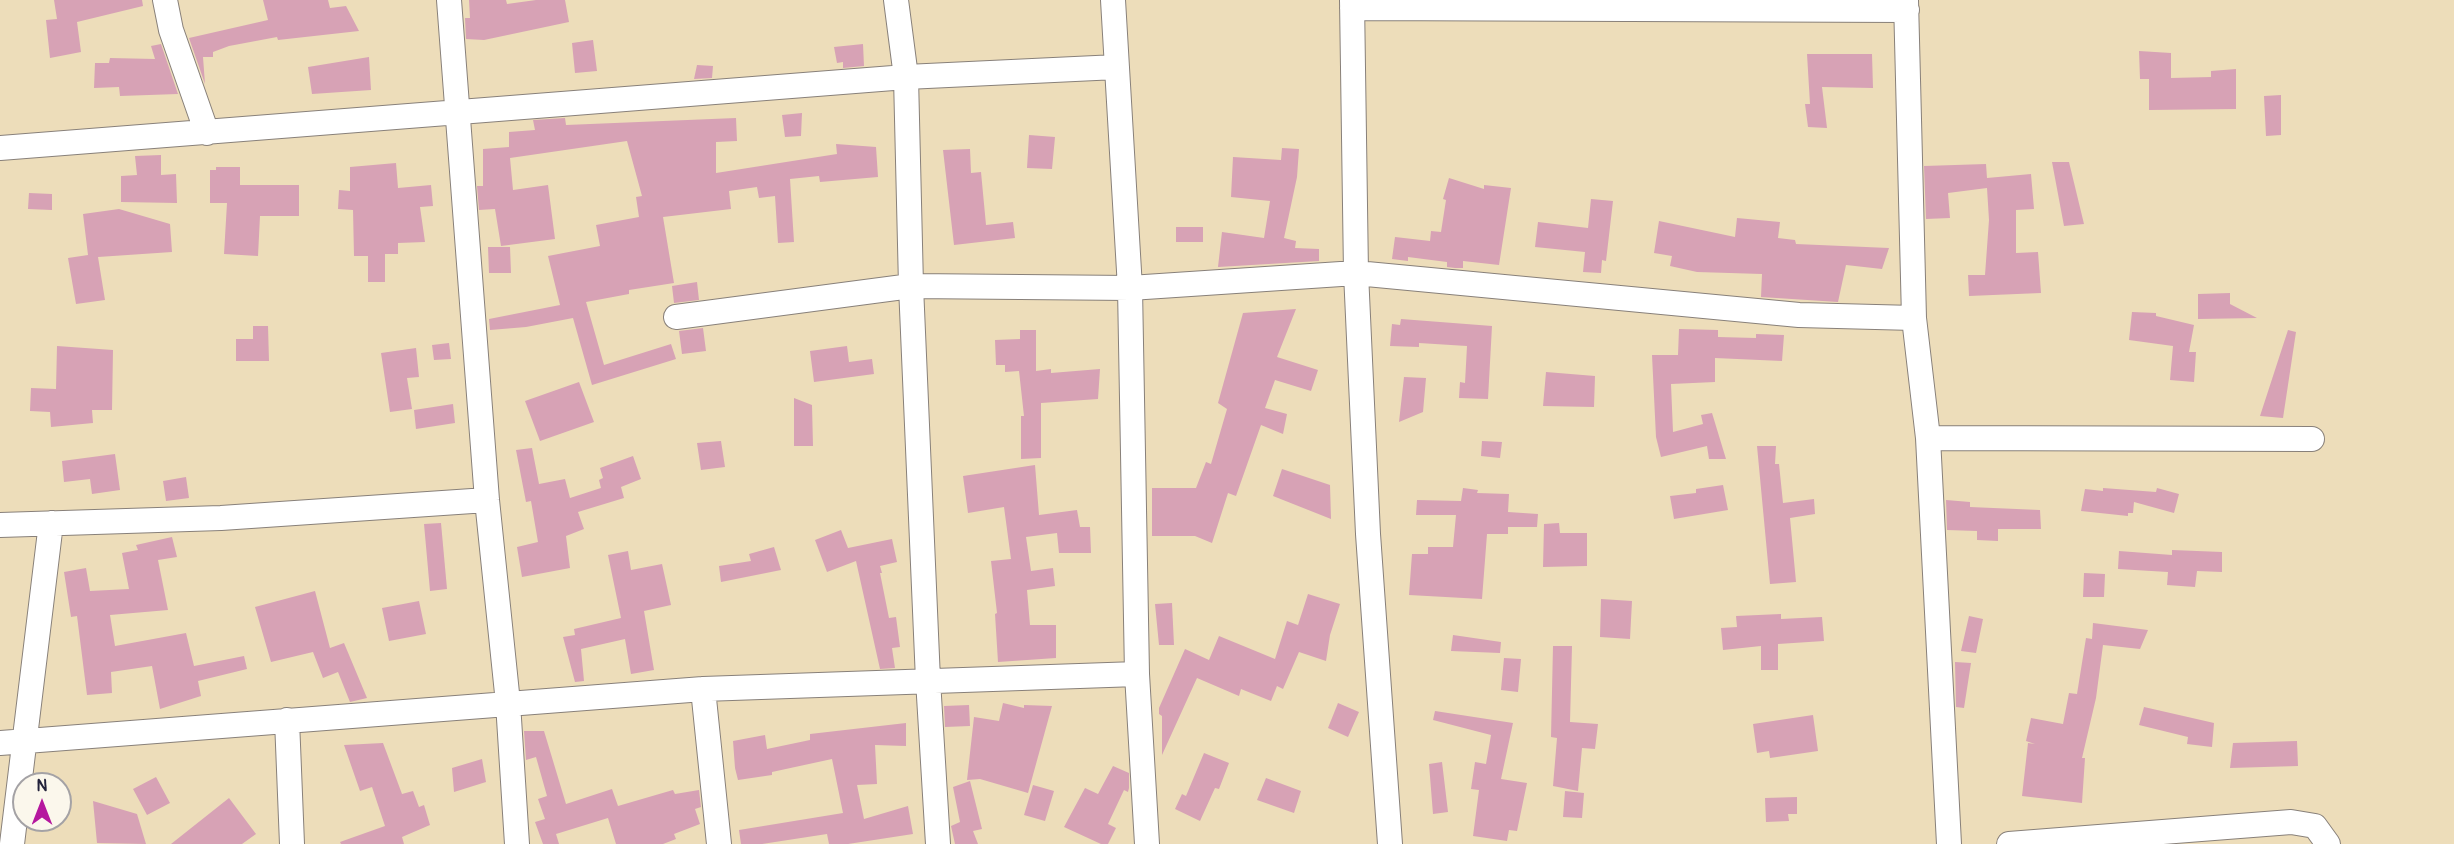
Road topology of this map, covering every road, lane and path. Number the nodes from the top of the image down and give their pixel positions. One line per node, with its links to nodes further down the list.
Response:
1 (165, 0): 10 (street)
2 (449, 0): 9 (street)
3 (896, 0): 8 (street)
4 (1113, 0): 7 (street)
5 (1352, 4): 6 (street); 12 (street)
6 (1906, 5): 16 (street)
7 (1117, 67): 8 (street); 14 (street)
8 (906, 78): 9 (street); 13 (street)
9 (457, 113): 10 (street); 19 (street)
10 (207, 133): 11 (street)
11 (0, 148)
12 (1356, 273): 14 (street); 16 (street); 34 (street)
13 (911, 286): 14 (street); 15 (street); 23 (street)
14 (1130, 288): 22 (street)
15 (676, 317)
16 (1914, 318): 17 (street)
17 (1928, 438): 18 (street); 35 (street)
18 (2312, 439)
19 (487, 501): 20 (street); 25 (street)
20 (51, 523): 21 (street); 27 (street)
21 (0, 525)
22 (1137, 674): 23 (street); 33 (street)
23 (928, 680): 24 (street); 32 (street)
24 (703, 689): 25 (street); 31 (street)
25 (508, 703): 26 (street); 30 (street)
26 (287, 720): 27 (street); 29 (street)
27 (12, 743): 28 (street)
28 (12, 844)
29 (292, 844)
30 (517, 844)
31 (719, 844)
32 (938, 844)
33 (1147, 844)
34 (1390, 844)
35 (1949, 844)
36 (2009, 844): 37 (street)
37 (2328, 844)

